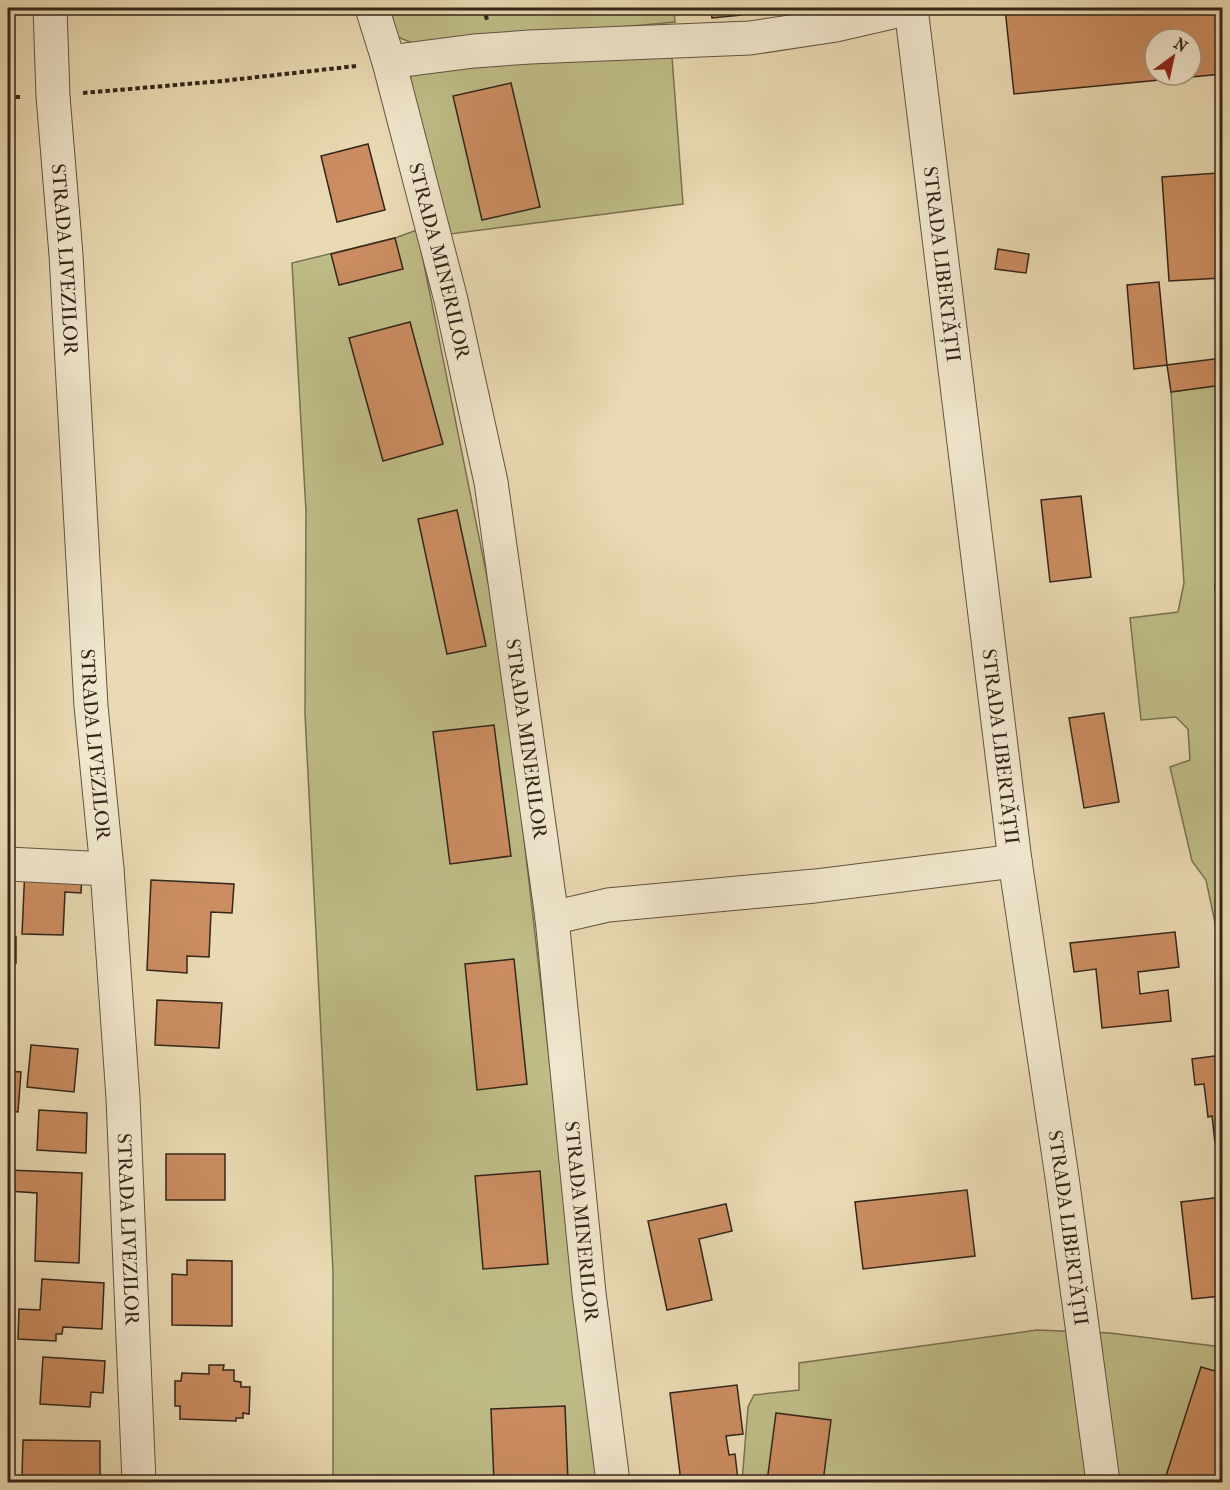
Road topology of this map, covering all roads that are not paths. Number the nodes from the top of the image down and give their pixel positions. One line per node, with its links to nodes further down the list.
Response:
1 (50, 8): 7 (street, STRADA LIVEZILOR)
2 (372, 8): 4 (street, STRADA MINERILOR)
3 (910, 8): 4 (street); 5 (street, STRADA LIBERTĂȚII)
4 (389, 62): 8 (street, STRADA MINERILOR)
5 (1016, 861): 8 (street); 11 (street, STRADA LIBERTĂȚII)
6 (8, 864): 7 (street)
7 (107, 869): 9 (street, STRADA LIVEZILOR)
8 (552, 918): 10 (street, STRADA MINERILOR)
9 (139, 1482)
10 (613, 1482)
11 (1103, 1482)

